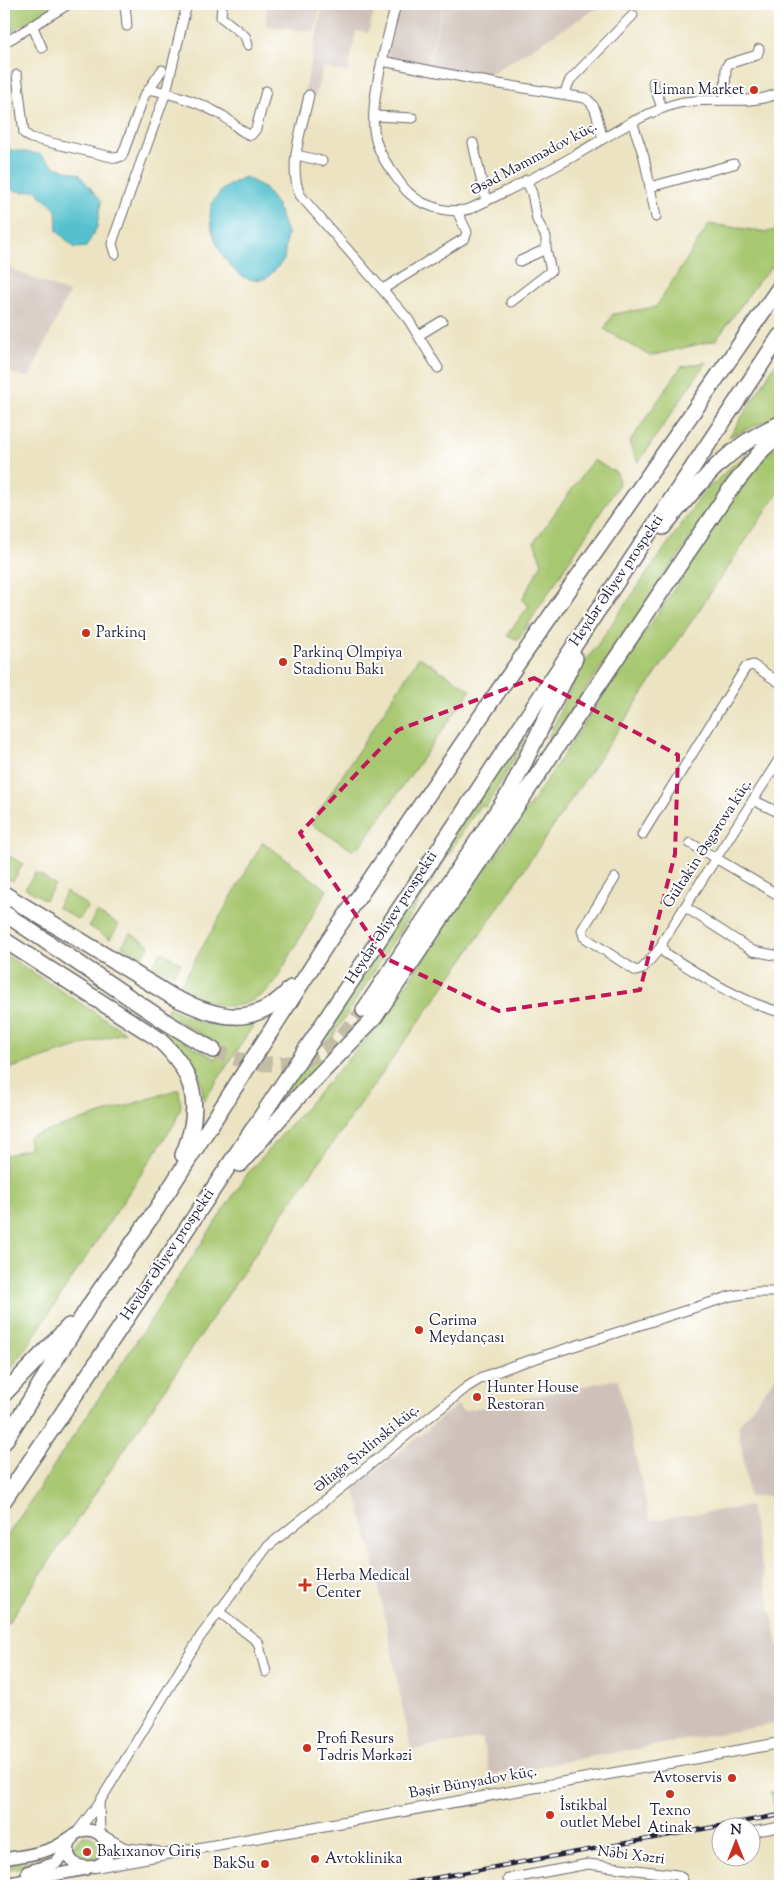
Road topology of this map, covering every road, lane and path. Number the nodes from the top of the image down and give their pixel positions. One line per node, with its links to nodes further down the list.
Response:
1 (69, 4): 7 (street)
2 (125, 4): 8 (street)
3 (187, 4): 19 (street)
4 (222, 4): 10 (street)
5 (396, 4): 13 (street, Əsəd Məmmədov küç.)
6 (632, 15): 21 (street)
7 (32, 25): 9 (street); 11 (street)
8 (127, 26)
9 (4, 43)
10 (248, 46)
11 (42, 48)
12 (759, 49): 23 (street)
13 (382, 61): 21 (street); 25 (street, Əsəd Məmmədov küç.)
14 (162, 70): 17 (street)
15 (17, 75): 17 (street)
16 (653, 83): 24 (street)
17 (150, 89): 19 (street)
18 (266, 90): 19 (street)
19 (166, 92): 39 (street)
20 (780, 92): 23 (street, Əsəd Məmmədov küç.)
21 (564, 94): 28 (street)
22 (309, 95): 30 (street)
23 (725, 99): 24 (street, Əsəd Məmmədov küç.)
24 (662, 108): 27 (street, Əsəd Məmmədov küç.)
25 (375, 116): 26 (street); 36 (street, Əsəd Məmmədov küç.)
26 (413, 118)
27 (632, 121): 28 (street, Əsəd Məmmədov küç.); 34 (street)
28 (603, 138): 33 (street, Əsəd Məmmədov küç.)
29 (473, 143): 35 (street)
30 (297, 155): 31 (street); 42 (street)
31 (322, 161)
32 (734, 164): 34 (street)
33 (526, 180): 35 (street, Əsəd Məmmədov küç.); 38 (street)
34 (650, 187): 37 (street)
35 (486, 201): 36 (street, Əsəd Məmmədov küç.)
36 (457, 211): 42 (street)
37 (656, 217)
38 (546, 249): 40 (street); 43 (street)
39 (115, 254)
40 (520, 260)
41 (780, 287): 64 (highway)
42 (383, 289): 45 (street)
43 (512, 302)
44 (442, 321): 45 (street)
45 (419, 335): 47 (street)
46 (780, 336): 50 (highway, Heydər Əliyev prospekti)
47 (438, 368)
48 (780, 424): 50 (highway)
49 (780, 434): 71 (highway)
50 (617, 581): 67 (highway); 71 (highway, Heydər Əliyev prospekti)
51 (780, 683): 55 (street)
52 (780, 758): 53 (street, Gültəkin Əsgərova küç.)
53 (753, 800): 54 (street); 57 (street, Gültəkin Əsgərova küç.)
54 (780, 813)
55 (642, 836)
56 (690, 843): 57 (street)
57 (715, 858): 60 (street); 61 (street, Gültəkin Əsgərova küç.)
58 (615, 878): 65 (street, Gültəkin Əsgərova küç.)
59 (4, 894): 64 (highway)
60 (780, 896)
61 (685, 907): 65 (street, Gültəkin Əsgərova küç.); 66 (street)
62 (4, 913): 69 (highway)
63 (4, 940): 70 (highway)
64 (328, 942): 70 (highway)
65 (662, 946): 68 (street)
66 (780, 956)
67 (364, 1010)
68 (780, 1012)
69 (213, 1050)
70 (156, 1210): 73 (highway)
71 (182, 1236): 77 (highway, Heydər Əliyev prospekti)
72 (780, 1292): 78 (street, Əliağa Şıxlinski küç.)
73 (91, 1303): 74 (highway); 75 (highway); 76 (highway)
74 (4, 1394)
75 (4, 1424)
76 (4, 1442)
77 (4, 1500)
78 (218, 1611): 79 (street); 81 (street, Əliağa Şıxlinski küç.)
79 (266, 1672)
80 (780, 1742): 86 (street, Bəşir Bünyadov küç.)
81 (98, 1803): 84 (street); 85 (street, Əliağa Şıxlinski küç.)
82 (780, 1827): 83 (street)
83 (762, 1830)
84 (100, 1834): 85 (main road); 86 (street); 88 (main road)
85 (71, 1839): 87 (main road); 88 (main road); 89 (main road)
86 (172, 1854): 88 (street, Bəşir Bünyadov küç.)
87 (4, 1859)
88 (92, 1868): 91 (main road)
89 (4, 1876)
90 (508, 1878): 92 (street, Nəbi Xəzri)
91 (4, 1884)
92 (685, 1886)

